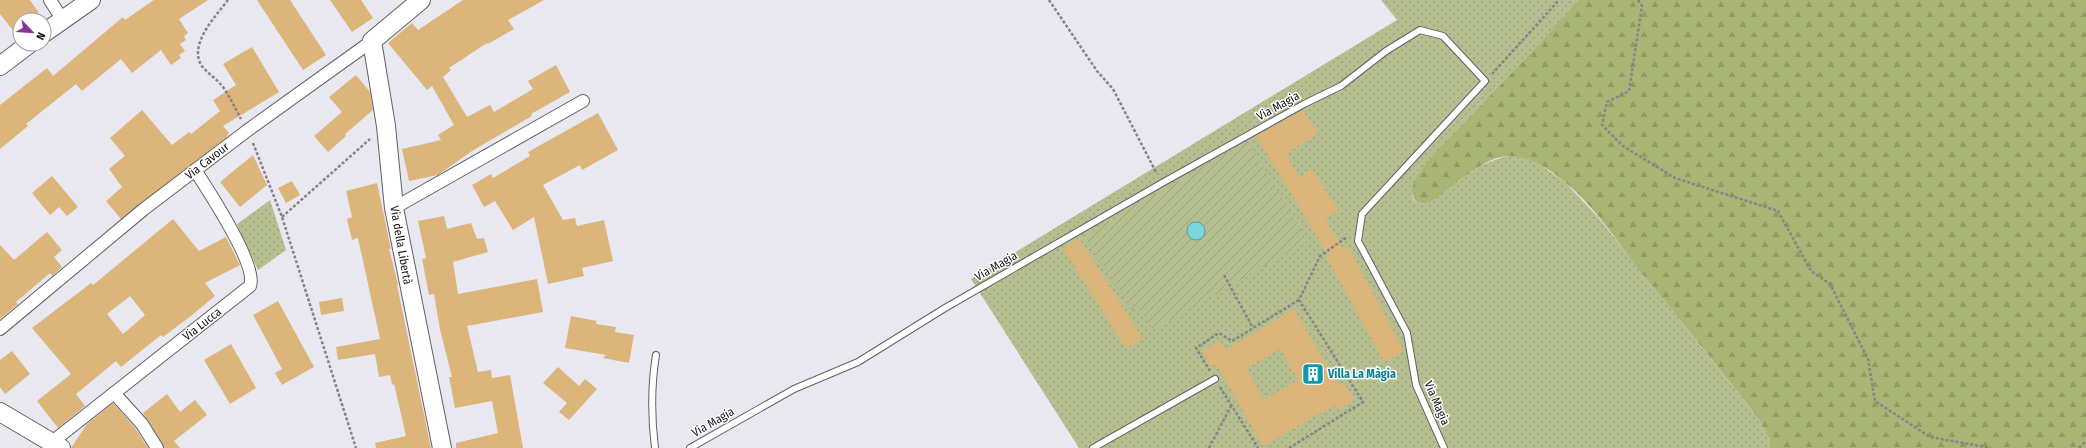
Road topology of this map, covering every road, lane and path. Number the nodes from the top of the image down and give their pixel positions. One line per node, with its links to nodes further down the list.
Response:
1 (50, 0): 8 (street)
2 (91, 0): 8 (street)
3 (228, 0): 16 (path)
4 (420, 0): 10 (street, Via Cavour)
5 (1049, 0): 18 (path)
6 (1558, 0): 13 (path)
7 (1638, 0): 43 (path)
8 (62, 19): 9 (street)
9 (52, 27)
10 (372, 41): 15 (street, Via della Libertà); 16 (street, Via Cavour)
11 (15, 52): 12 (street)
12 (2, 59)
13 (1485, 81): 18 (lane, Via Magia); 21 (lane, Via Magia)
14 (583, 101): 19 (street)
15 (386, 126): 19 (street, Via della Libertà); 20 (path)
16 (248, 130): 17 (street, Via Cavour); 20 (path)
17 (195, 170): 25 (street, Via Cavour); 28 (street, Via Lucca)
18 (1162, 183): 37 (lane, Via Magia)
19 (394, 208): 35 (street, Via della Libertà)
20 (282, 217): 34 (path)
21 (1360, 228): 23 (path); 42 (lane, Via Magia)
22 (1224, 275): 24 (path)
23 (1299, 300): 24 (path); 41 (path)
24 (1254, 328): 27 (path)
25 (0, 329)
26 (656, 354): 36 (lane)
27 (1215, 379): 29 (path); 38 (lane)
28 (114, 393): 32 (street, Via Lucca); 33 (street)
29 (1232, 406): 39 (path); 40 (path)
30 (0, 412): 32 (street)
31 (2086, 441): 44 (path)
32 (57, 445)
33 (157, 448)
34 (356, 448)
35 (442, 448)
36 (655, 448)
37 (690, 448)
38 (1093, 448)
39 (1209, 448)
40 (1258, 448)
41 (1289, 448)
42 (1444, 448)
43 (1991, 448)
44 (2079, 448)

